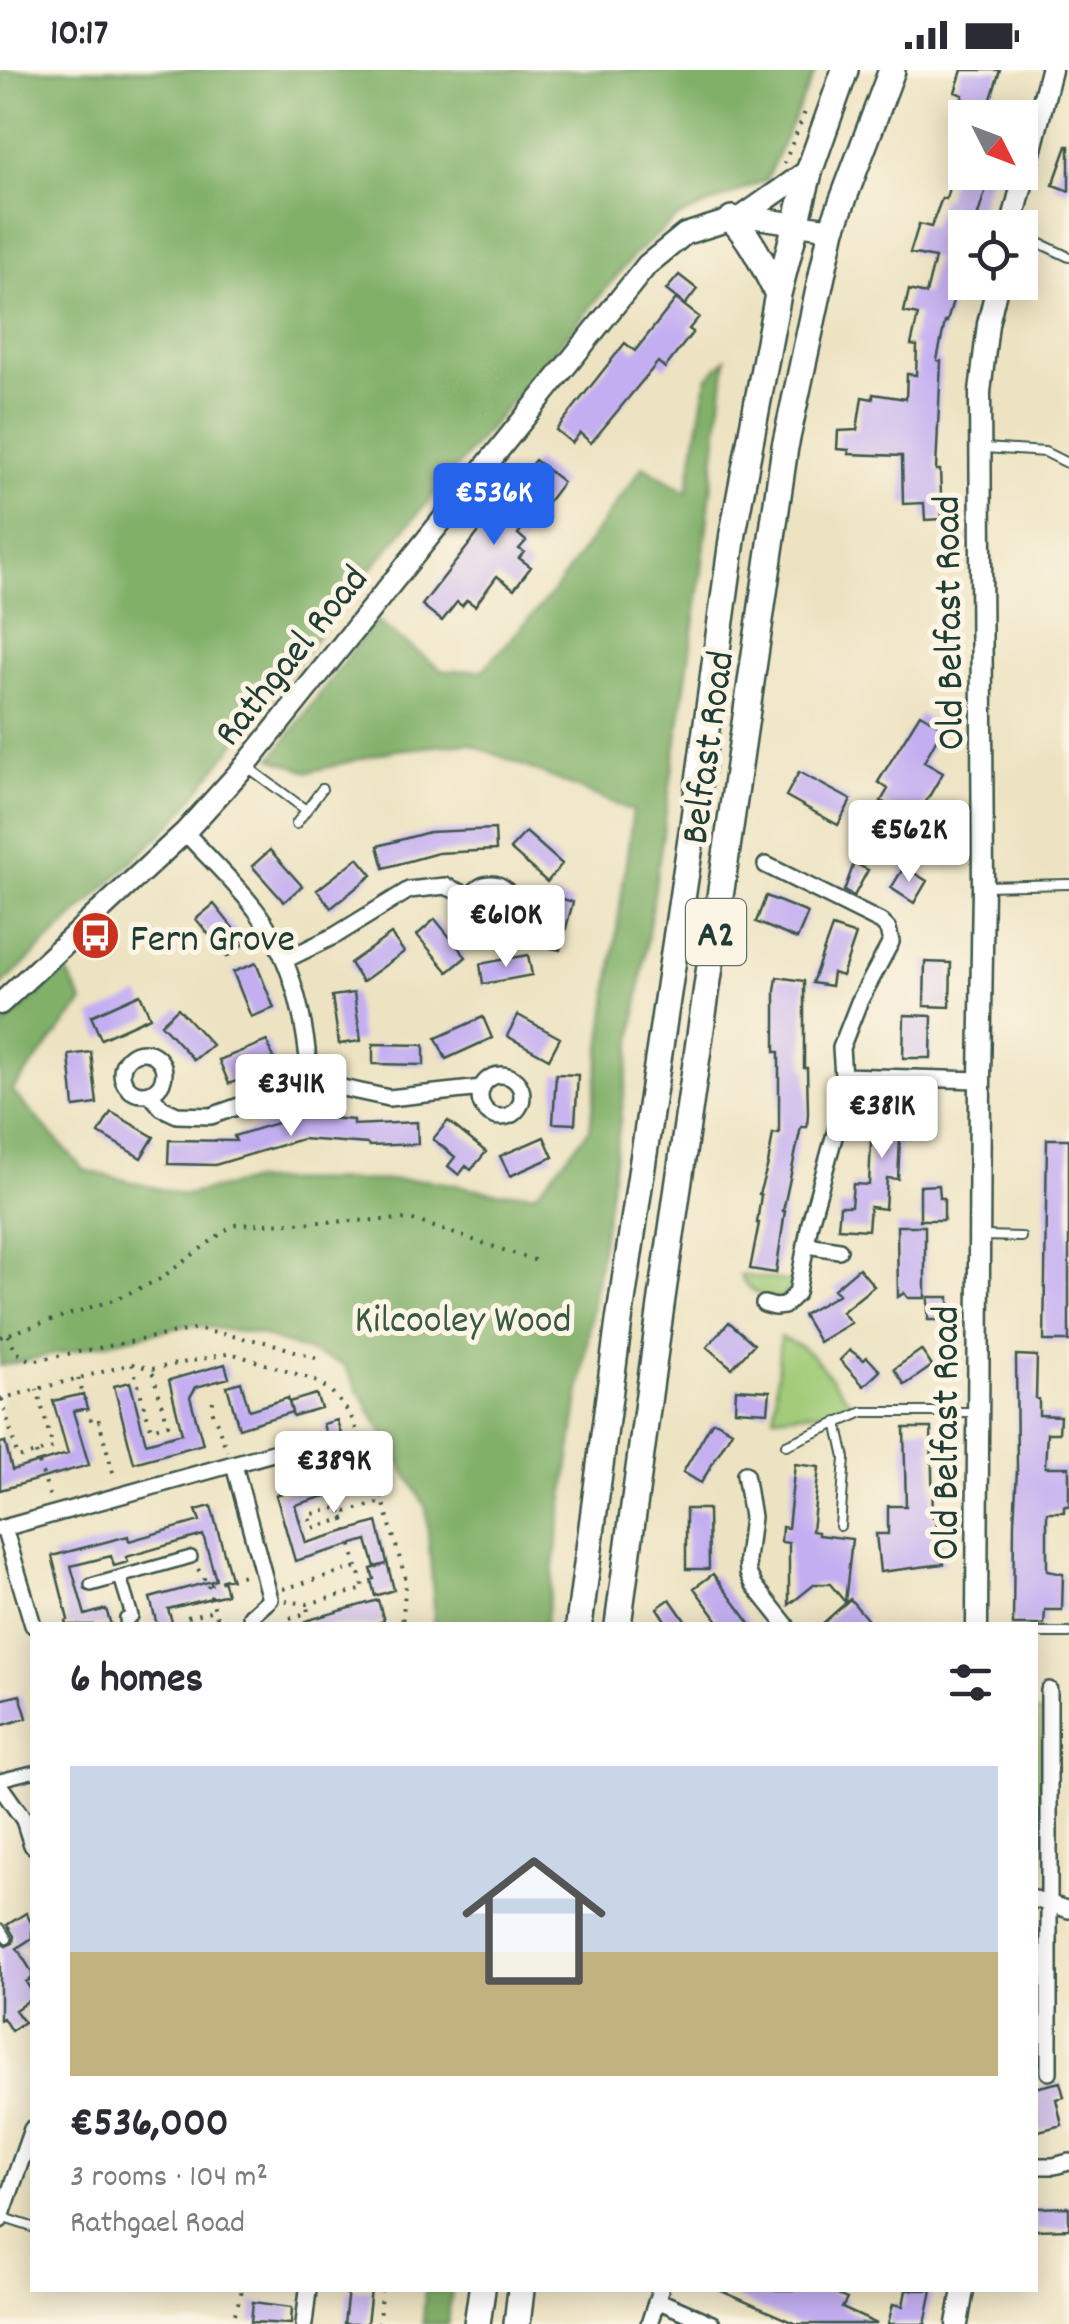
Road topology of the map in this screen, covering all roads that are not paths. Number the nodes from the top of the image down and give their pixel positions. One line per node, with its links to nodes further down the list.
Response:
1 (892, 70): 8 (highway, Belfast Road / A2)
2 (1052, 70): 5 (street)
3 (845, 71): 4 (highway, Belfast Road / A2)
4 (810, 169): 6 (street, Rathgael Road); 7 (highway, Belfast Road / A2)
5 (1016, 210)
6 (737, 218): 7 (street, Rathgael Road); 11 (highway); 15 (street, Rathgael Road)
7 (796, 224): 8 (street, Rathgael Road); 11 (highway, Belfast Road / A2)
8 (832, 229): 51 (highway, Belfast Road / A2)
9 (1038, 242): 10 (lane)
10 (1069, 257)
11 (778, 294): 50 (highway, Belfast Road / A2)
12 (994, 300): 13 (street, Old Belfast Road)
13 (980, 448): 14 (lane); 22 (street, Old Belfast Road)
14 (1069, 464)
15 (245, 766): 17 (lane); 19 (street, Rathgael Road)
16 (322, 789): 17 (lane)
17 (306, 810): 18 (lane)
18 (296, 824)
19 (185, 832): 24 (street); 25 (street, Rathgael Road)
20 (766, 866): 26 (street)
21 (1069, 884): 22 (lane)
22 (983, 886): 27 (street, Old Belfast Road)
23 (472, 897): 24 (street)
24 (285, 960): 28 (street)
25 (0, 1004)
26 (843, 1076): 27 (street); 33 (street)
27 (980, 1080): 31 (street, Old Belfast Road)
28 (310, 1082): 29 (street); 30 (street)
29 (482, 1088)
30 (149, 1093)
31 (979, 1236): 32 (lane); 36 (street, Old Belfast Road)
32 (1021, 1237)
33 (807, 1245): 34 (street); 35 (street)
34 (839, 1250)
35 (764, 1304)
36 (977, 1412): 37 (lane); 53 (street, Old Belfast Road)
37 (837, 1422): 39 (lane); 42 (lane)
38 (298, 1446): 40 (street)
39 (786, 1446)
40 (234, 1464): 43 (street); 47 (street)
41 (745, 1474): 52 (street)
42 (840, 1526)
43 (2, 1529): 48 (street)
44 (191, 1557): 45 (street)
45 (120, 1577): 46 (street); 49 (street)
46 (90, 1585)
47 (251, 1616)
48 (32, 1622)
49 (127, 1622)
50 (579, 1622)
51 (618, 1622)
52 (784, 1622)
53 (977, 1622)
54 (1038, 1633): 55 (lane)
55 (1069, 1633)
56 (1049, 1690): 60 (street)
57 (30, 1773): 58 (street)
58 (0, 1783): 59 (street)
59 (30, 1839)
60 (1042, 1901): 61 (street); 64 (street)
61 (1069, 1910)
62 (0, 1928): 63 (lane)
63 (7, 1939)
64 (1049, 2072)
65 (30, 2135): 68 (street)
66 (1069, 2162): 67 (street)
67 (1038, 2166)
68 (0, 2218): 69 (lane)
69 (30, 2226)
70 (308, 2292): 75 (street)
71 (482, 2292): 76 (highway)
72 (521, 2292): 77 (highway)
73 (963, 2292): 80 (street)
74 (659, 2295): 78 (street); 79 (street)
75 (304, 2324)
76 (477, 2324)
77 (516, 2324)
78 (649, 2324)
79 (712, 2324)
80 (957, 2324)

